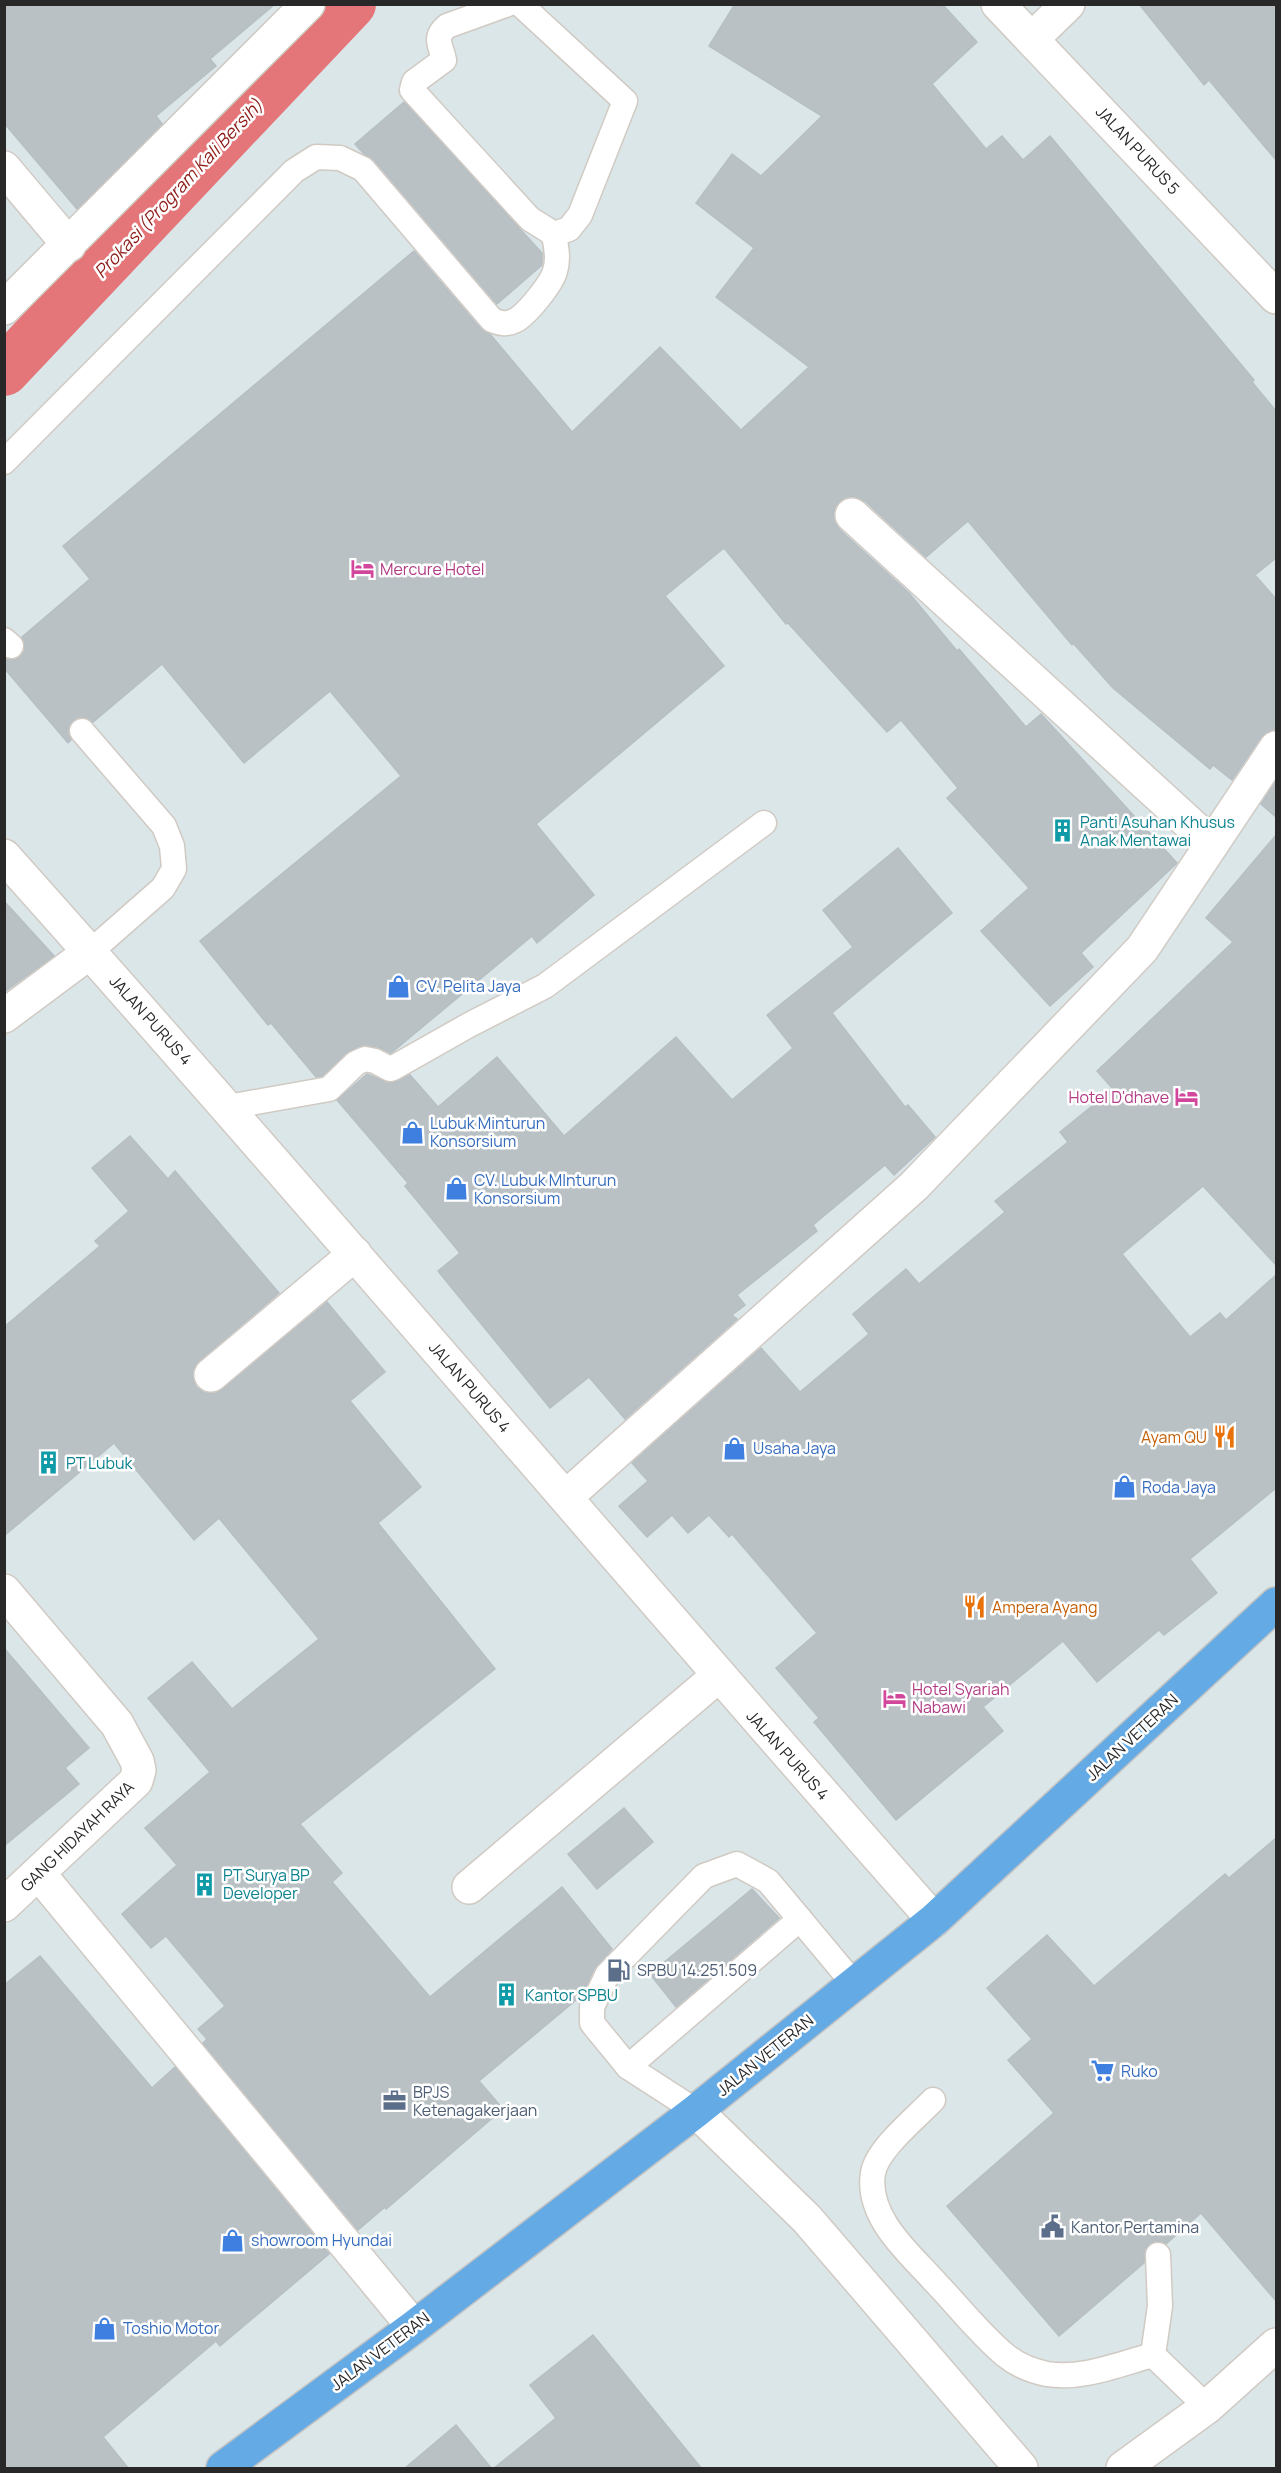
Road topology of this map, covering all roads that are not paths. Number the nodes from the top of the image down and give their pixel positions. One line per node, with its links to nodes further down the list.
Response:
1 (308, 4): 9 (street)
2 (508, 4): 8 (lane)
3 (520, 4): 8 (lane)
4 (998, 4): 6 (street, JALAN PURUS 5)
5 (1068, 4): 6 (street)
6 (1032, 39): 10 (street, JALAN PURUS 5)
7 (4, 168): 9 (street)
8 (554, 234): 12 (lane)
9 (69, 245): 11 (street)
10 (1276, 297)
11 (4, 308)
12 (4, 462)
13 (852, 515): 17 (street)
14 (82, 731): 19 (lane)
15 (1276, 747): 17 (street)
16 (764, 823): 21 (lane)
17 (1212, 844): 24 (street)
18 (4, 856): 19 (street, JALAN PURUS 4)
19 (90, 952): 20 (street); 21 (street, JALAN PURUS 4)
20 (4, 1016)
21 (228, 1107): 22 (street, JALAN PURUS 4)
22 (355, 1254): 23 (street); 24 (street, JALAN PURUS 4)
23 (211, 1376)
24 (566, 1497): 27 (street, JALAN PURUS 4)
25 (4, 1591): 28 (street, GANG HIDAYAH RAYA)
26 (1276, 1604): 32 (main road, JALAN VETERAN)
27 (718, 1676): 29 (street); 32 (street, JALAN PURUS 4)
28 (39, 1874): 30 (street, GANG HIDAYAH RAYA); 38 (street)
29 (469, 1887)
30 (4, 1905)
31 (800, 1919): 33 (lane); 34 (lane); 34 (lane)
32 (934, 1920): 33 (main road, JALAN VETERAN)
33 (854, 1984): 36 (main road, JALAN VETERAN)
34 (628, 2067): 36 (lane)
35 (933, 2100): 40 (lane)
36 (696, 2111): 38 (main road, JALAN VETERAN); 43 (street)
37 (1158, 2256): 40 (lane)
38 (414, 2327): 42 (main road, JALAN VETERAN)
39 (1276, 2345): 41 (street)
40 (1153, 2355): 41 (lane)
41 (1207, 2407): 44 (street)
42 (223, 2469)
43 (1021, 2469)
44 (1123, 2469)

